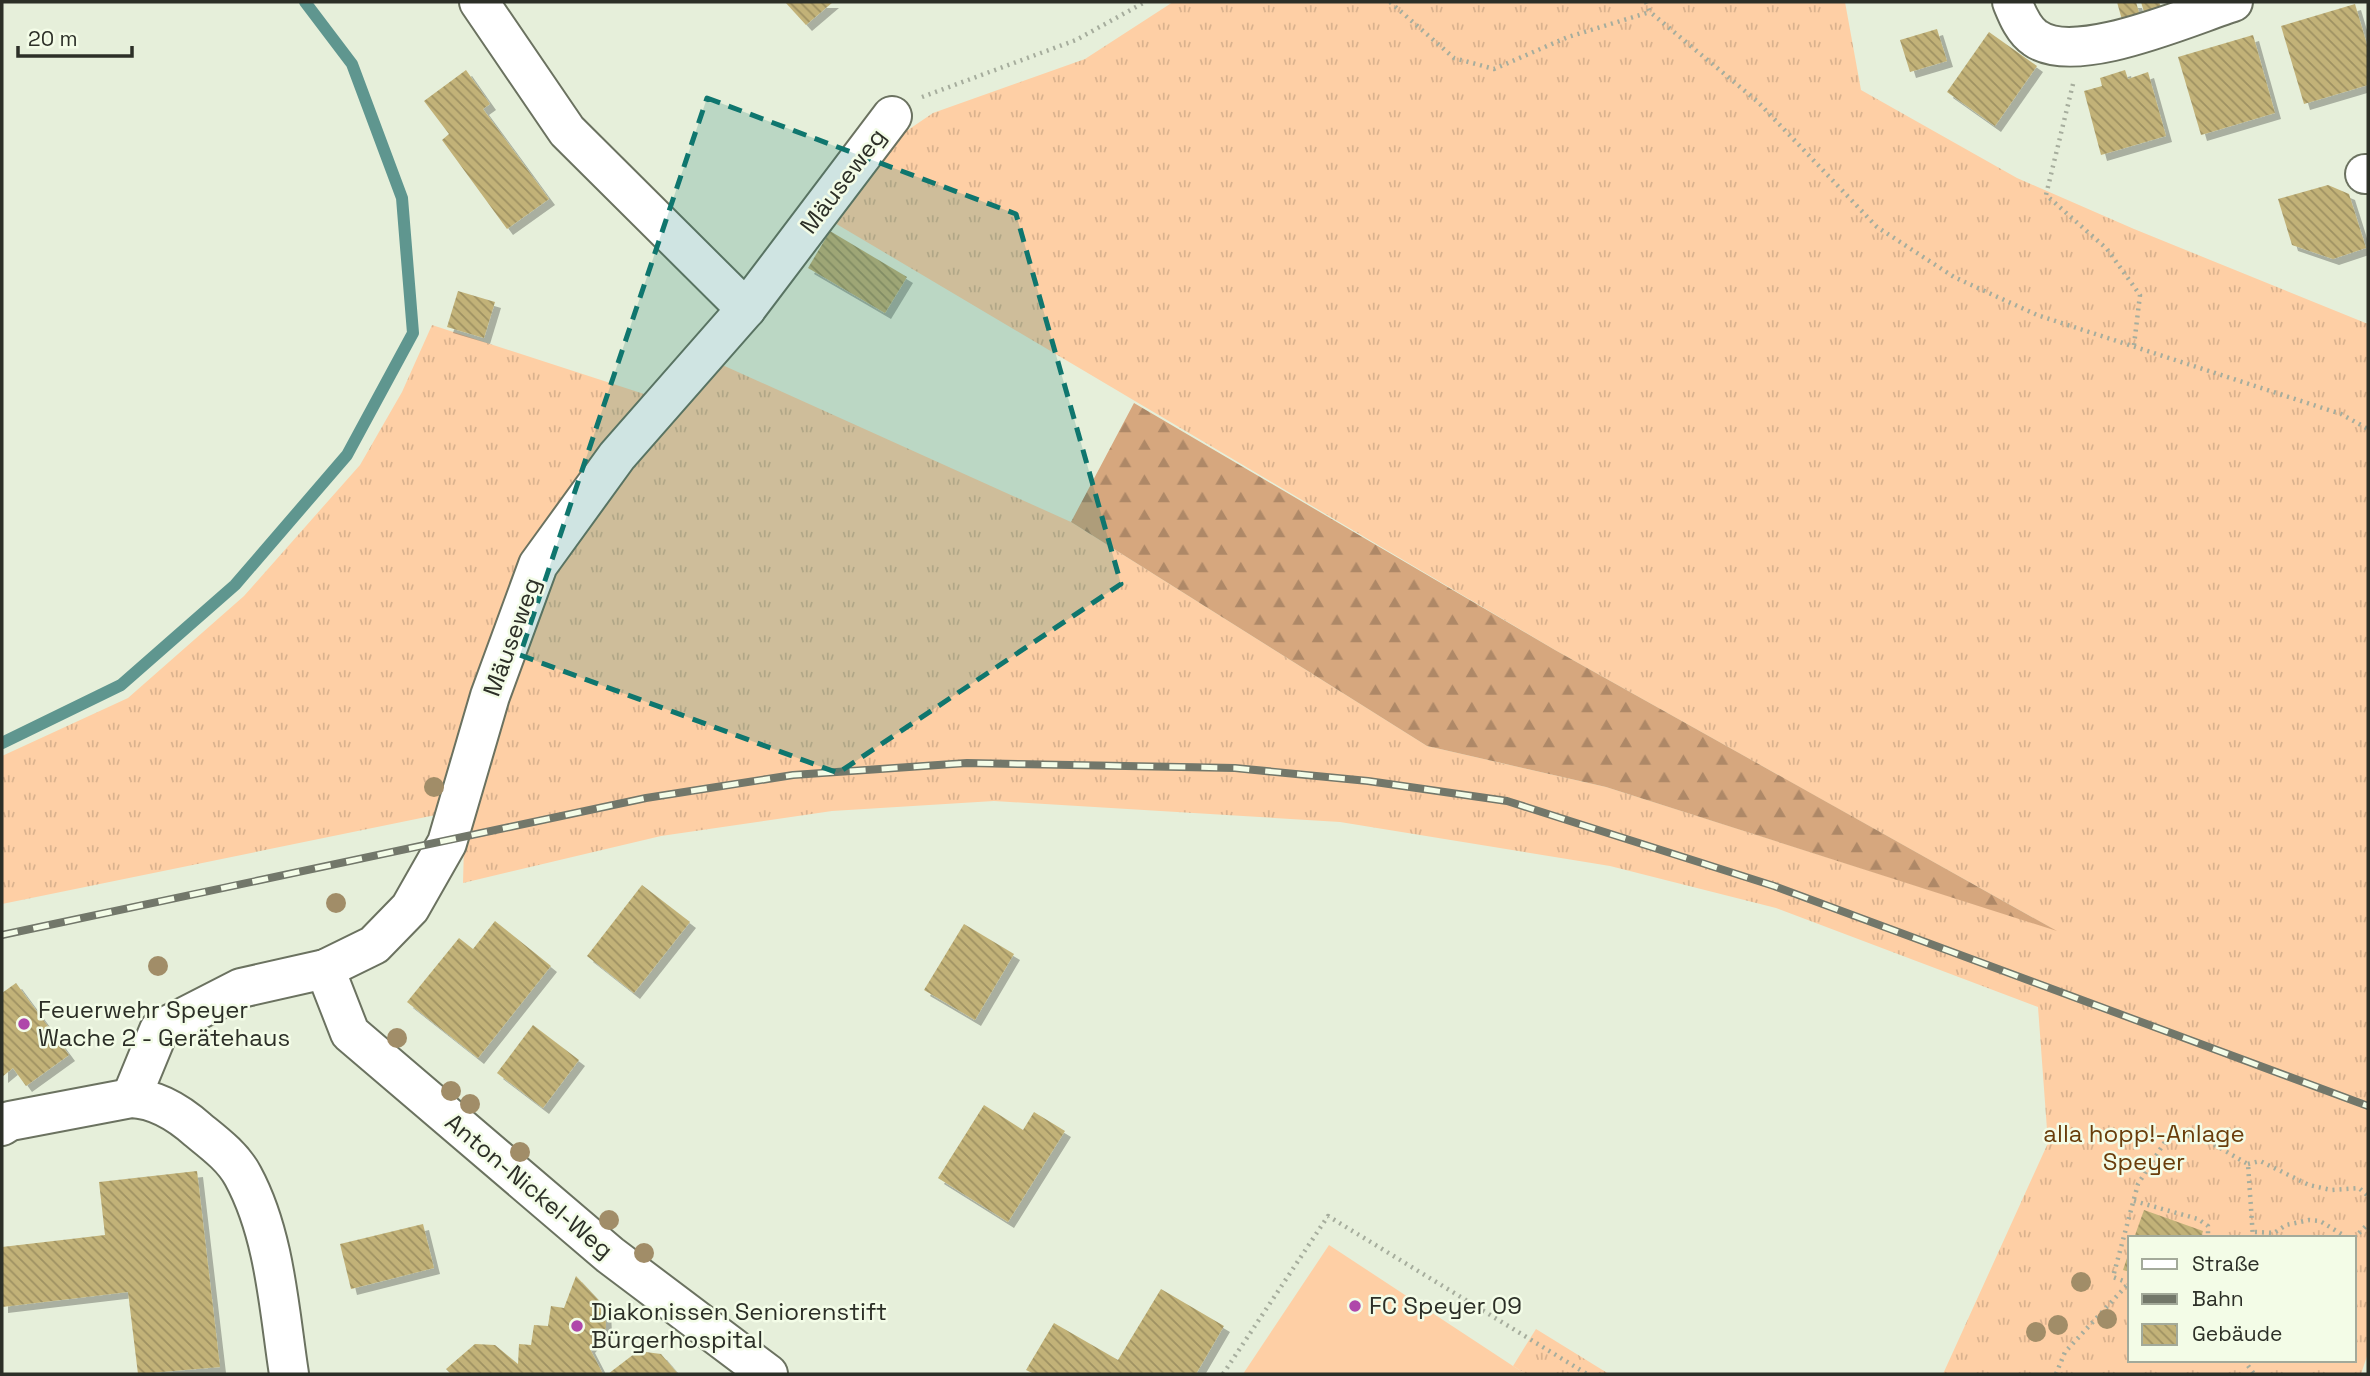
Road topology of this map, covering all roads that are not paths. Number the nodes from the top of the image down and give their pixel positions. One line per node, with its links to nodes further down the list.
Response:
1 (479, 2): 5 (street)
2 (2012, 2): 3 (street)
3 (2233, 2)
4 (892, 116): 5 (street, Mäuseweg)
5 (746, 309): 6 (street, Mäuseweg)
6 (325, 969): 7 (street, Mäuseweg); 10 (street, Anton-Nickel-Weg)
7 (131, 1098): 8 (street); 9 (street)
8 (2, 1126)
9 (289, 1374)
10 (768, 1374)

